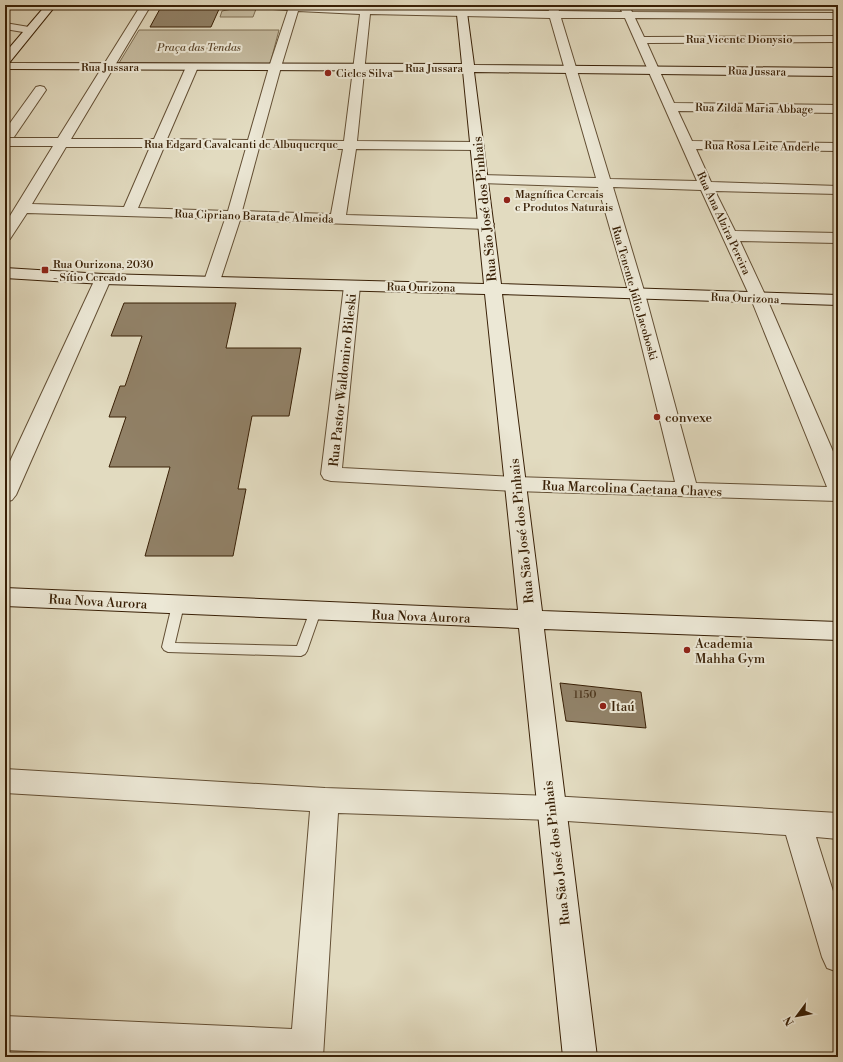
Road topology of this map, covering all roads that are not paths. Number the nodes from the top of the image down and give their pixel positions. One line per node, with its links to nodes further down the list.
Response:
1 (51, 5): 12 (street)
2 (146, 5): 17 (street)
3 (258, 5): 5 (street)
4 (823, 5): 10 (street)
5 (294, 7): 6 (street); 19 (street)
6 (366, 8): 7 (street); 20 (street)
7 (462, 9): 8 (street); 21 (street, Rua São José dos Pinhais)
8 (553, 10): 9 (street); 22 (street, Rua Tenente Júlio Jacoboski)
9 (626, 10): 10 (street); 14 (street, Rua Ana Alzira Pereira)
10 (836, 18)
11 (5, 26): 12 (street)
12 (29, 30): 15 (street)
13 (838, 39): 14 (street, Rua Vicente Dionysio)
14 (640, 40): 23 (street, Rua Ana Alzira Pereira)
15 (5, 60)
16 (5, 66): 17 (street, Rua Jussara)
17 (108, 67): 18 (street, Rua Jussara); 29 (street)
18 (192, 67): 19 (street, Rua Jussara); 30 (street)
19 (275, 67): 20 (street, Rua Jussara); 31 (street)
20 (359, 68): 21 (street, Rua Jussara); 32 (street)
21 (468, 68): 22 (street, Rua Jussara); 34 (street, Rua São José dos Pinhais)
22 (570, 69): 23 (street, Rua Jussara); 37 (street, Rua Tenente Júlio Jacoboski)
23 (654, 70): 24 (street, Rua Jussara); 26 (street, Rua Ana Alzira Pereira)
24 (838, 72)
25 (40, 90): 28 (street)
26 (671, 106): 27 (street, Rua Zilda Maria Abbage); 33 (street, Rua Ana Alzira Pereira)
27 (838, 109)
28 (9, 130): 29 (street, Rua Edgard Cavalcanti de Albuquerque)
29 (62, 143): 30 (street, Rua Edgard Cavalcanti de Albuquerque); 40 (street)
30 (158, 143): 31 (street, Rua Edgard Cavalcanti de Albuquerque); 41 (street)
31 (253, 144): 32 (street, Rua Edgard Cavalcanti de Albuquerque); 42 (street)
32 (350, 145): 34 (street, Rua Edgard Cavalcanti de Albuquerque); 43 (street)
33 (687, 145): 35 (street, Rua Rosa Leite Anderle); 38 (street, Rua Ana Alzira Pereira)
34 (477, 146): 36 (street, Rua São José dos Pinhais)
35 (838, 146)
36 (481, 179): 37 (street); 44 (street, Rua São José dos Pinhais)
37 (603, 182): 38 (street); 53 (street, Rua Tenente Júlio Jacoboski)
38 (706, 186): 39 (street); 46 (street, Rua Ana Alzira Pereira)
39 (838, 190)
40 (22, 208): 41 (street, Rua Cipriano Barata de Almeida); 45 (street)
41 (129, 212): 42 (street, Rua Cipriano Barata de Almeida)
42 (234, 215): 43 (street, Rua Cipriano Barata de Almeida); 50 (street)
43 (338, 219): 44 (street, Rua Cipriano Barata de Almeida)
44 (486, 224): 52 (street, Rua São José dos Pinhais)
45 (5, 236)
46 (730, 236): 47 (street); 54 (street, Rua Ana Alzira Pereira)
47 (838, 238)
48 (5, 273): 49 (street, Rua Ourizona)
49 (103, 279): 50 (street, Rua Ourizona); 56 (street)
50 (212, 281): 51 (street, Rua Ourizona)
51 (352, 286): 52 (street, Rua Ourizona); 57 (street, Rua Pastor Waldomiro Bileski)
52 (494, 289): 53 (street, Rua Ourizona); 58 (street, Rua São José dos Pinhais)
53 (637, 294): 54 (street, Rua Ourizona); 60 (street, Rua Tenente Júlio Jacoboski)
54 (759, 298): 55 (street, Rua Ourizona); 59 (street, Rua Ana Alzira Pereira)
55 (838, 300)
56 (12, 464): 62 (street)
57 (331, 474): 58 (street, Rua Marcolina Caetana Chaves)
58 (516, 484): 60 (street, Rua Marcolina Caetana Chaves); 66 (street, Rua São José dos Pinhais)
59 (838, 488)
60 (687, 489): 61 (street, Rua Marcolina Caetana Chaves)
61 (838, 494)
62 (5, 495)
63 (5, 597): 64 (street, Rua Nova Aurora)
64 (178, 605): 65 (street, Rua Nova Aurora); 65 (lane)
65 (315, 611): 66 (street, Rua Nova Aurora)
66 (531, 620): 67 (street, Rua Nova Aurora); 70 (street, Rua São José dos Pinhais)
67 (838, 631)
68 (5, 781): 69 (street)
69 (325, 800): 70 (street); 75 (street)
70 (551, 808): 71 (street); 76 (street, Rua São José dos Pinhais)
71 (797, 823): 72 (street); 73 (street)
72 (838, 826)
73 (838, 957)
74 (5, 1033): 75 (street)
75 (306, 1052)
76 (580, 1057)

